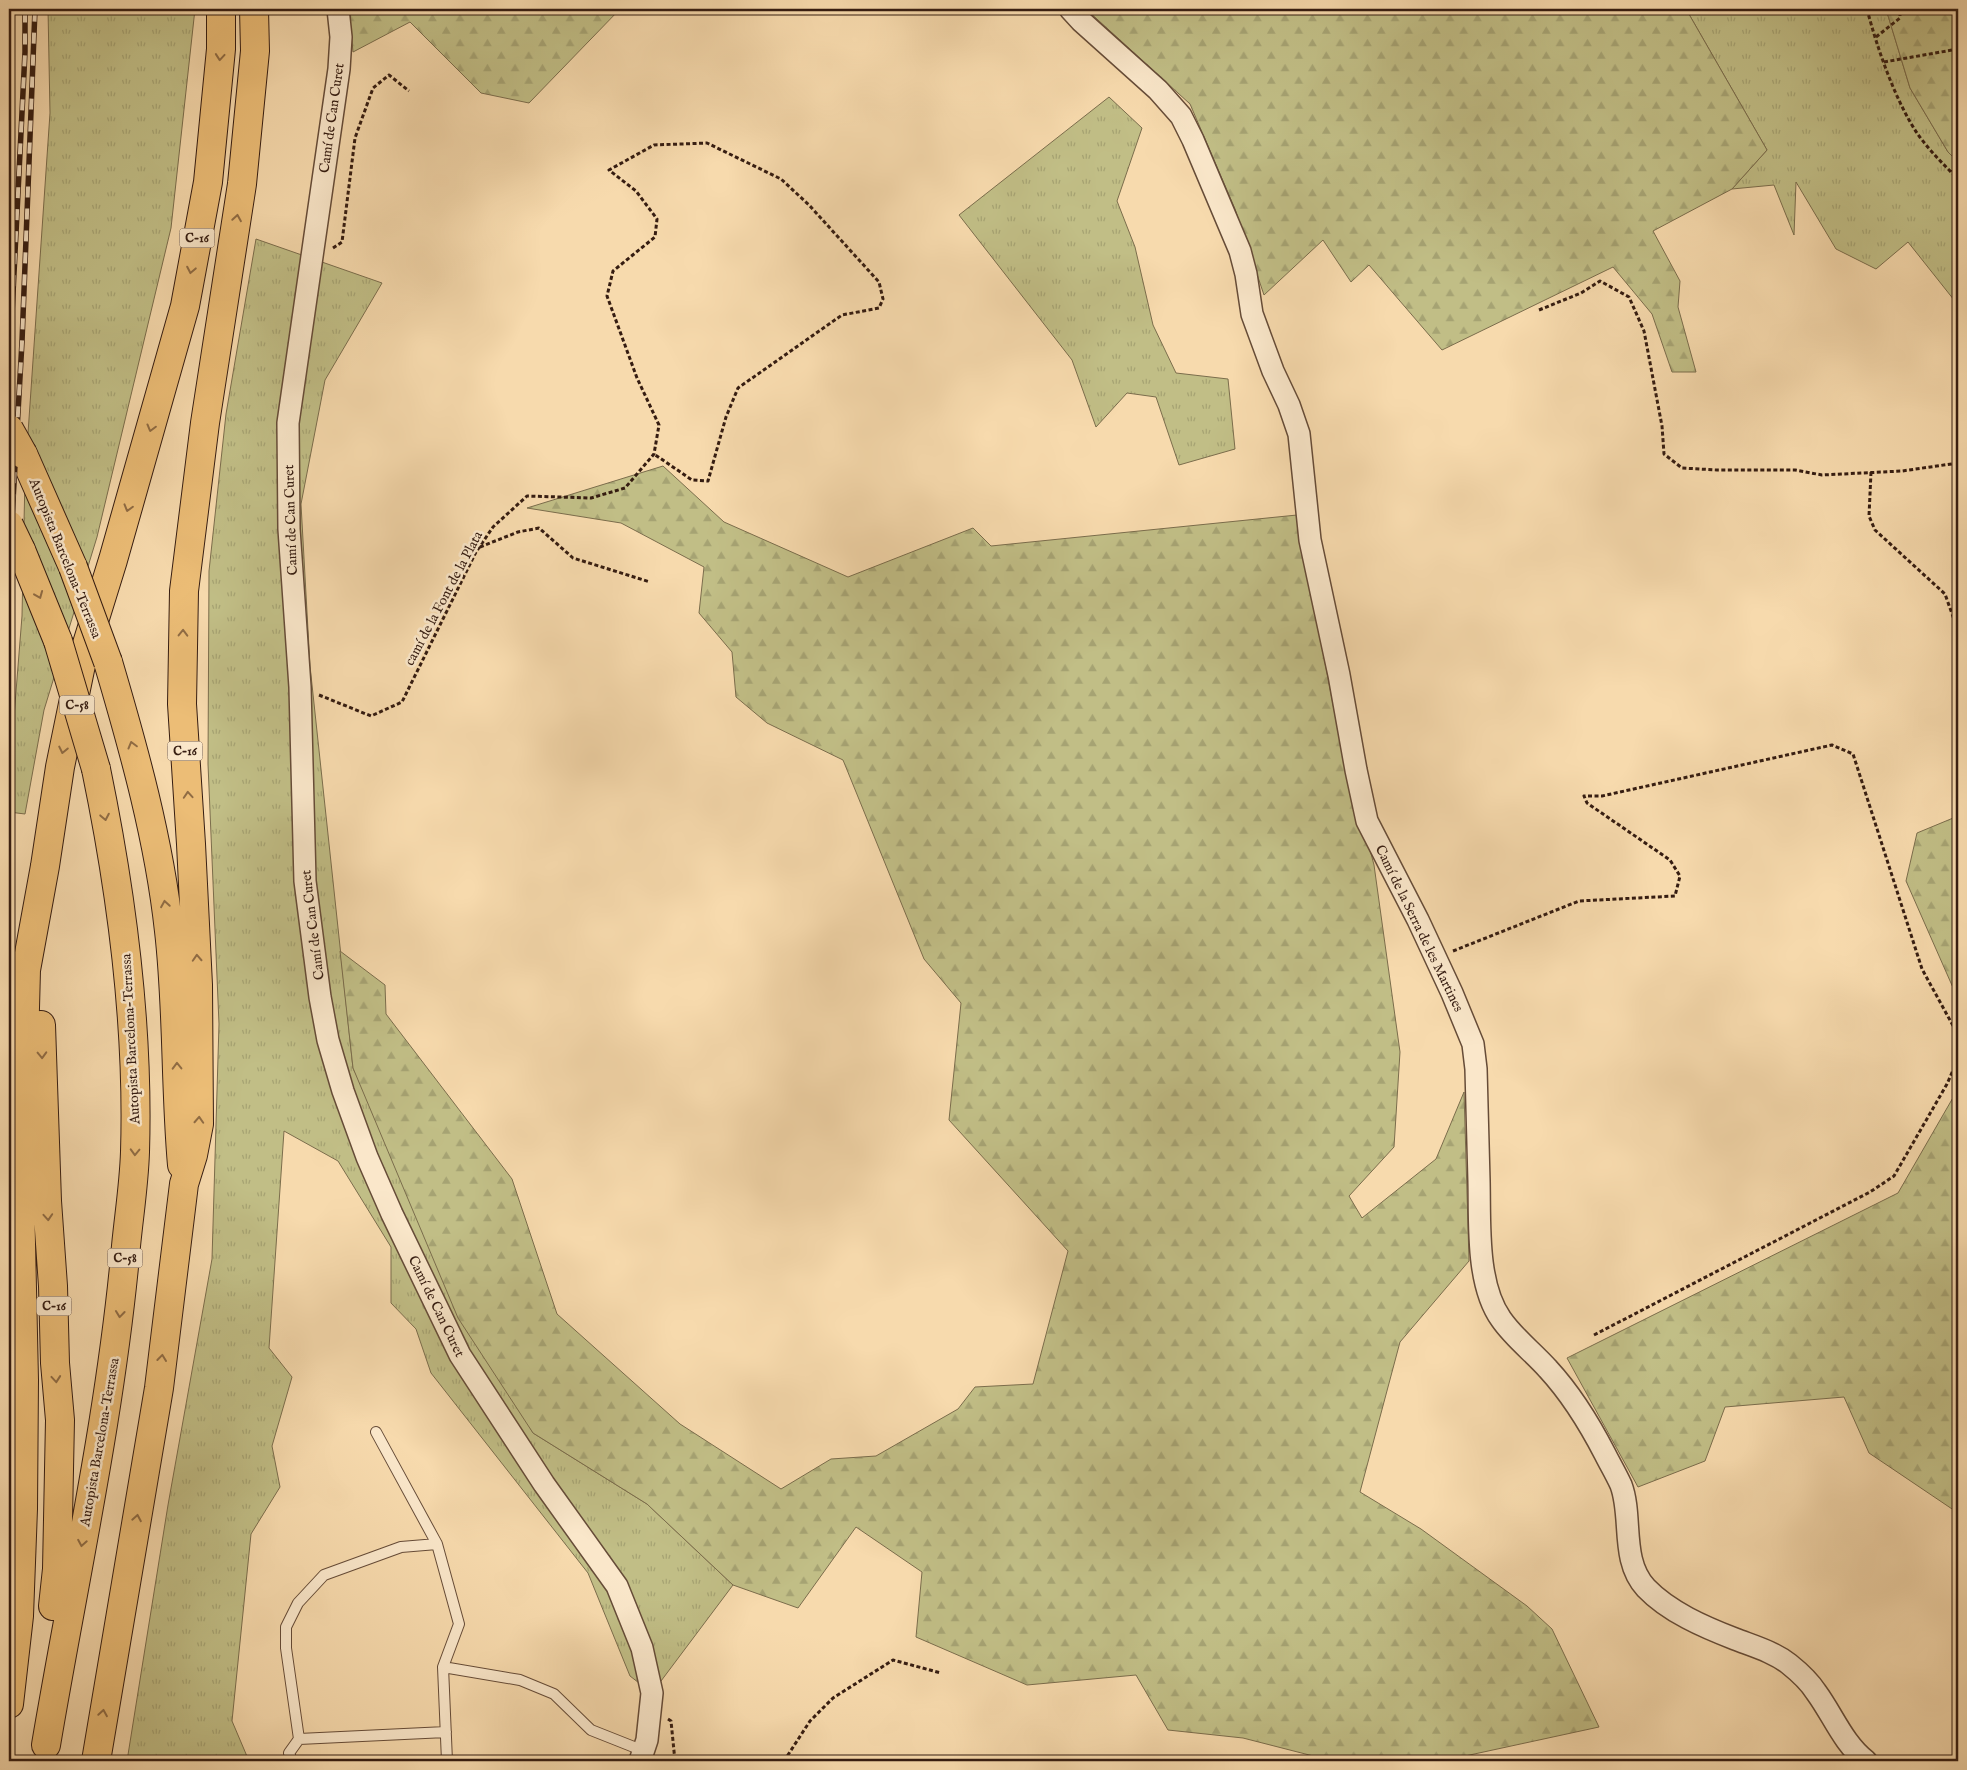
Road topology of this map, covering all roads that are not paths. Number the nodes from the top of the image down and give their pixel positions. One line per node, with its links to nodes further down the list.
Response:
1 (221, 9): 7 (highway, C-16, one-way to 7)
2 (254, 9): 8 (highway, C-16, one-way to 2)
3 (338, 9): 16 (street, Camí de Can Curet)
4 (1070, 9): 20 (street, Camí de la Serra de les Martines)
5 (9, 428): 8 (highway, Autopista Barcelona-Terrassa, one-way to 5, bridge)
6 (9, 524): 15 (highway, Autopista Barcelona-Terrassa / C-58, one-way to 15, bridge)
7 (45, 866): 12 (highway); 15 (highway, C-16, one-way to 15)
8 (184, 1184): 17 (highway, C-16, one-way to 8)
9 (376, 1432): 10 (lane)
10 (437, 1544): 11 (lane); 14 (lane)
11 (443, 1667): 13 (lane); 16 (lane)
12 (9, 1704)
13 (446, 1732): 14 (lane); 19 (lane)
14 (299, 1739): 18 (lane)
15 (45, 1753)
16 (642, 1756)
17 (96, 1761)
18 (292, 1761)
19 (447, 1761)
20 (1866, 1761)

